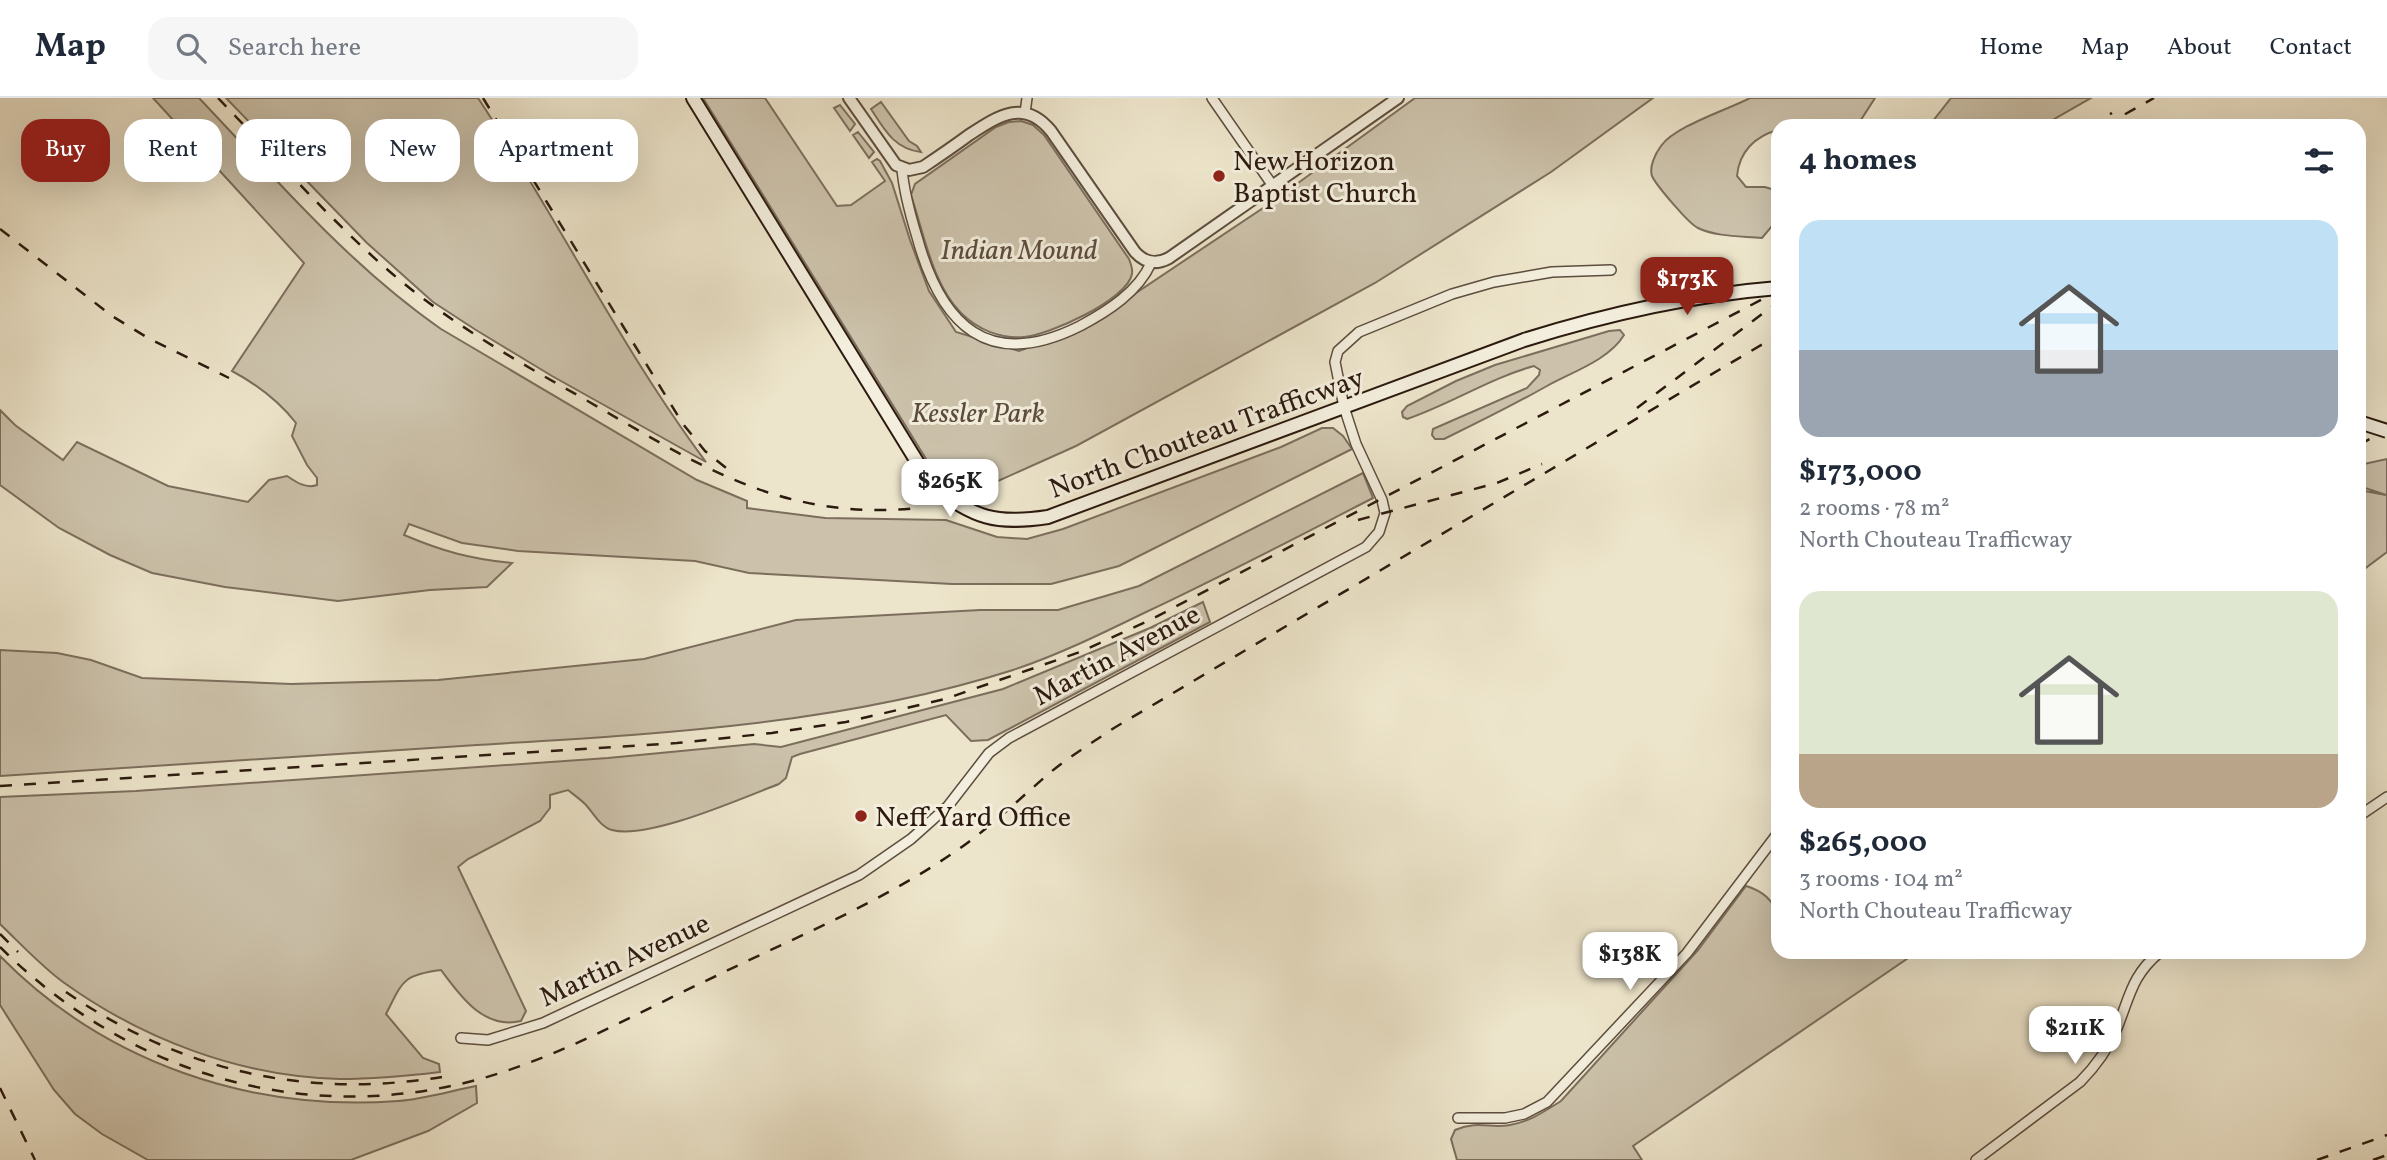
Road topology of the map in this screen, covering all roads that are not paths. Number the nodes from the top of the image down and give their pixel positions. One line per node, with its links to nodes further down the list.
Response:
1 (693, 98): 12 (main road, North Chouteau Trafficway)
2 (849, 98): 7 (street)
3 (1027, 98): 6 (street)
4 (1212, 98): 8 (street)
5 (1391, 100): 8 (street)
6 (1025, 113): 7 (street); 9 (street)
7 (902, 169): 9 (street)
8 (1273, 186): 9 (street)
9 (1151, 263)
10 (1611, 270): 12 (street, Martin Avenue)
11 (1771, 289): 12 (main road, North Chouteau Trafficway)
12 (1345, 407): 19 (street, Martin Avenue)
13 (2366, 424): 14 (main road, bridge)
14 (2387, 431)
15 (2387, 797): 16 (street)
16 (2366, 811)
17 (1771, 842): 20 (street)
18 (2146, 959): 21 (street)
19 (461, 1038)
20 (1458, 1118)
21 (1976, 1160)

